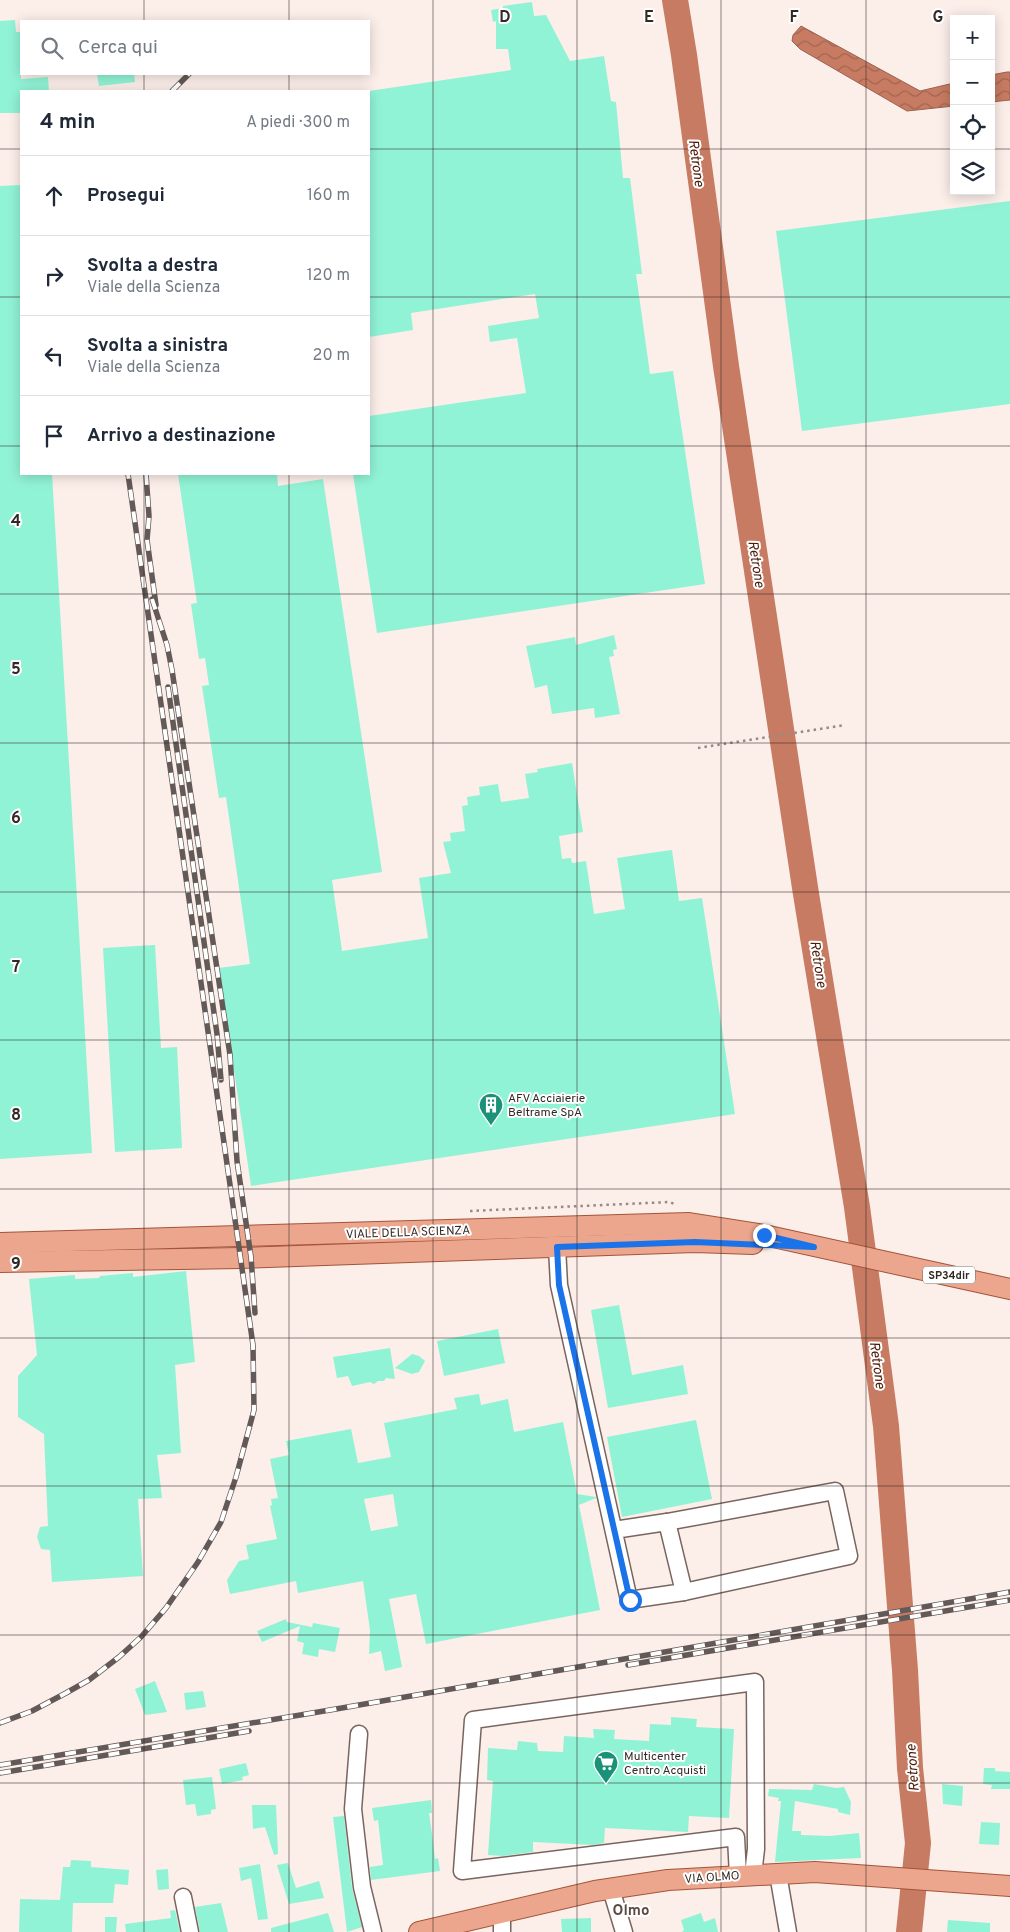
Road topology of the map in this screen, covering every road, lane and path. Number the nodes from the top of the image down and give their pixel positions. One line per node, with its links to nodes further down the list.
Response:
1 (845, 725): 2 (path)
2 (698, 748)
3 (0, 1243): 5 (main road, VIALE DELLA SCIENZA)
4 (557, 1247): 5 (main road, VIALE DELLA SCIENZA); 6 (main road, VIALE DELLA SCIENZA); 9 (street)
5 (814, 1247): 7 (main road, VIALE DELLA SCIENZA / SP34dir)
6 (0, 1262)
7 (1010, 1289)
8 (667, 1522): 9 (street); 10 (street); 10 (street)
9 (614, 1530): 10 (street)
10 (684, 1592)
11 (359, 1734): 20 (street)
12 (778, 1874): 13 (main road, VIA OLMO); 14 (main road, VIA OLMO); 23 (street)
13 (746, 1875): 13 (street); 15 (main road, VIA OLMO)
14 (1010, 1886)
15 (611, 1889): 17 (main road, VIA OLMO); 18 (street)
16 (183, 1897): 19 (street)
17 (502, 1912): 21 (main road, VIA OLMO); 22 (street)
18 (625, 1931)
19 (190, 1932)
20 (373, 1932)
21 (418, 1932)
22 (502, 1932)
23 (788, 1932)

